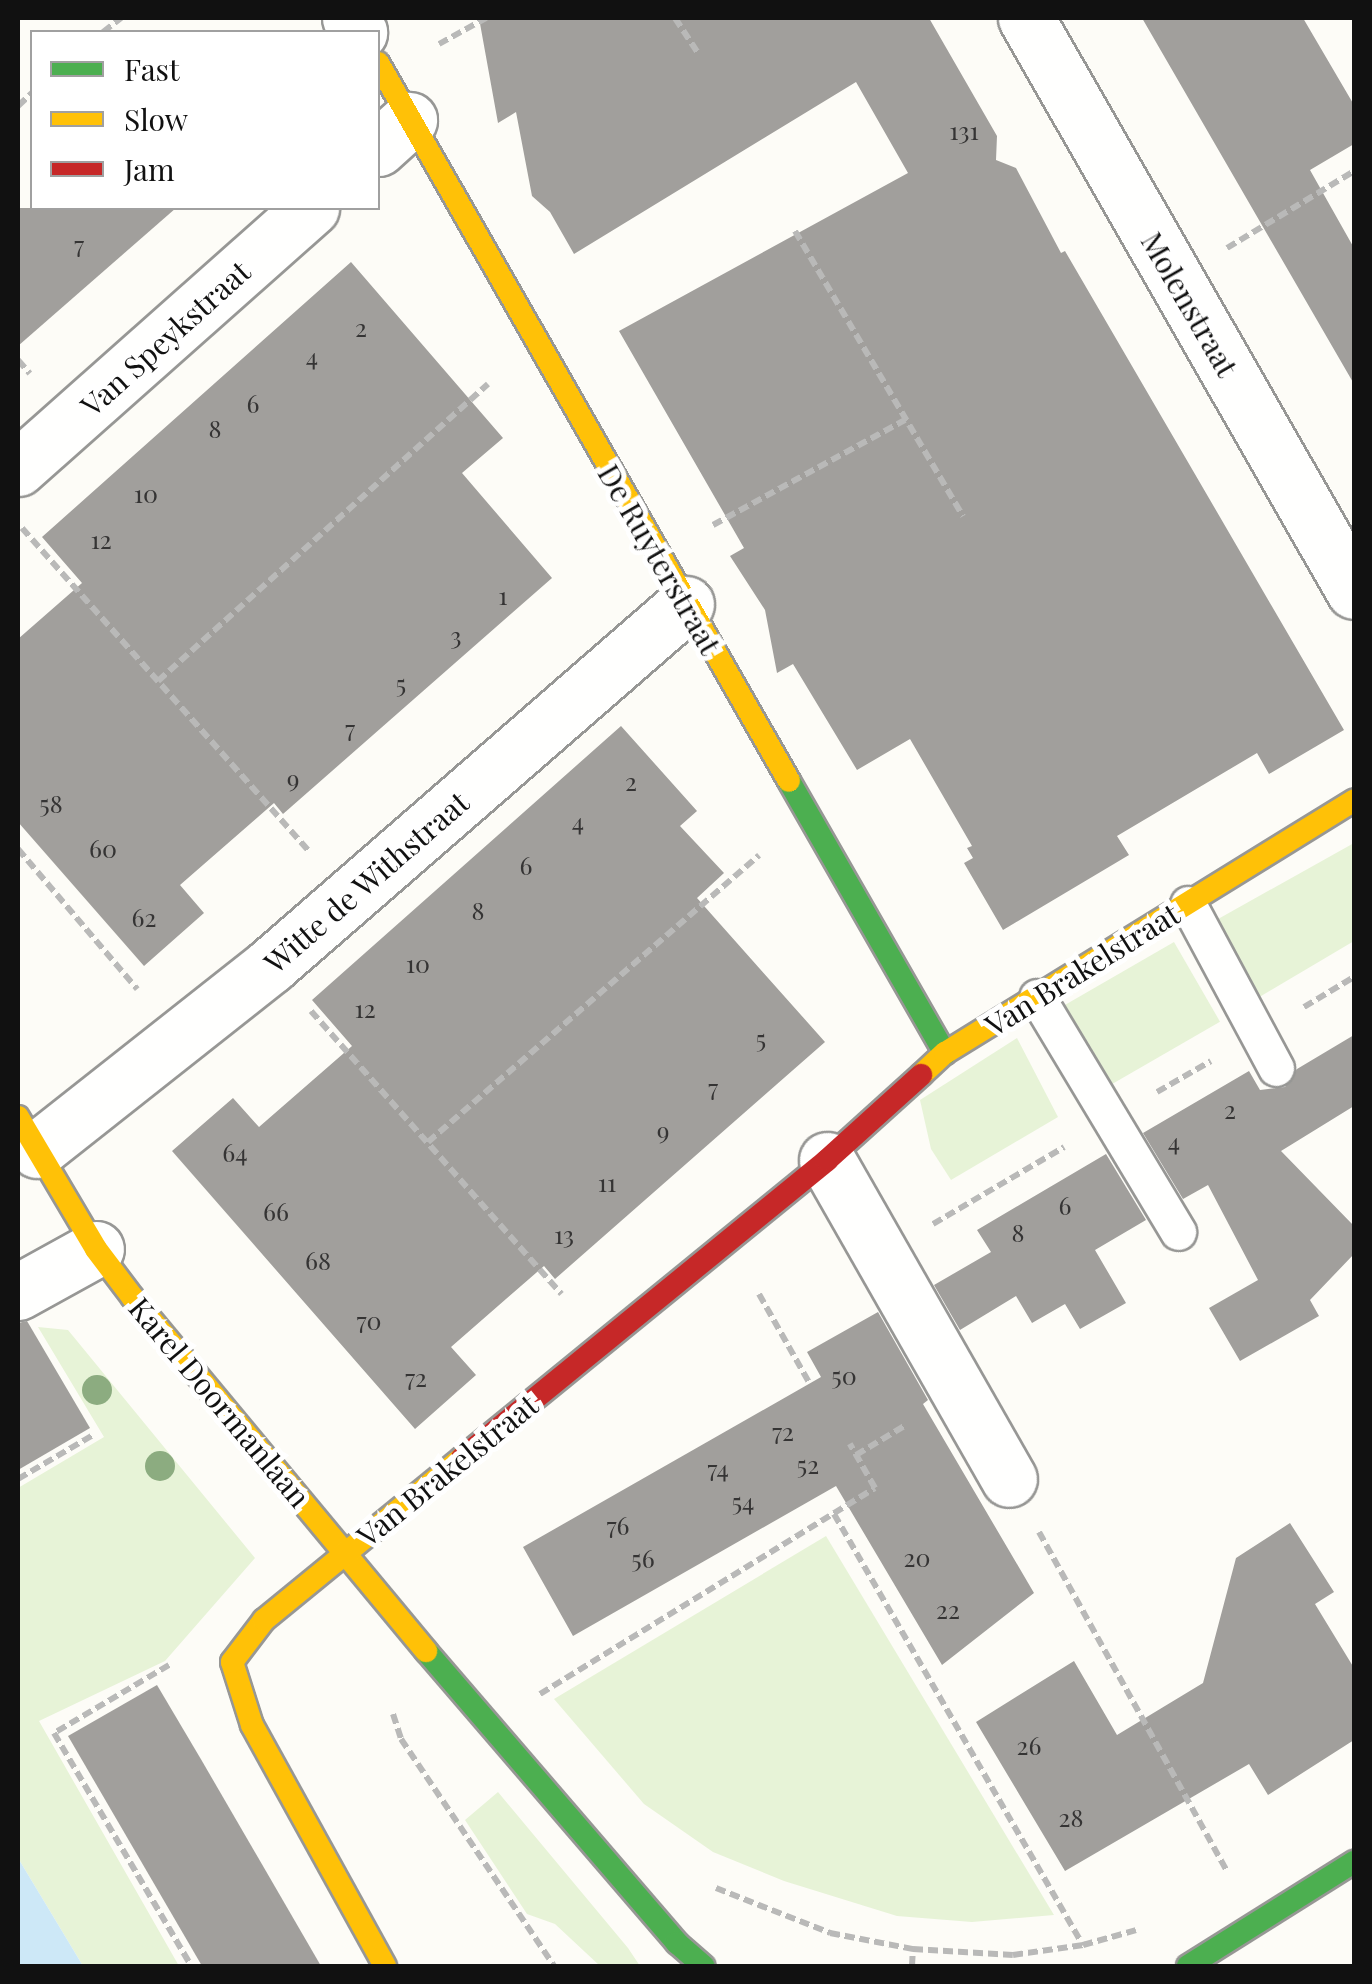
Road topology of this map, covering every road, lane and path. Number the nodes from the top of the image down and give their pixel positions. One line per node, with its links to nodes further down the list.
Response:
1 (675, 18): 3 (path)
2 (1026, 18): 9 (street, Molenstraat)
3 (698, 53)
4 (380, 72): 5 (street, De Ruyterstraat)
5 (393, 134): 10 (street, De Ruyterstraat)
6 (1354, 171): 9 (path)
7 (309, 210): 12 (street, Van Speykstraat)
8 (796, 231): 11 (path)
9 (1176, 280): 16 (street, Molenstraat)
10 (535, 342): 15 (street, De Ruyterstraat); 18 (path)
11 (905, 420): 13 (path); 15 (path)
12 (18, 468)
13 (963, 516)
14 (18, 524): 18 (path)
15 (658, 555): 17 (street, De Ruyterstraat)
16 (1354, 591)
17 (686, 604): 20 (street, De Ruyterstraat); 22 (street, Witte de Withstraat)
18 (158, 682): 22 (path)
19 (1354, 800): 23 (street, Van Brakelstraat)
20 (807, 814): 27 (street, De Ruyterstraat); 30 (path)
21 (18, 849): 26 (path)
22 (350, 896): 24 (street, Witte de Withstraat)
23 (1188, 904): 25 (street, Van Brakelstraat); 28 (lane)
24 (271, 965): 26 (street, Witte de Withstraat); 30 (path)
25 (1038, 997): 27 (street, Van Brakelstraat); 32 (lane)
26 (179, 1037): 29 (street, Witte de Withstraat)
27 (945, 1053): 31 (street, Van Brakelstraat)
28 (1276, 1068)
29 (27, 1133): 34 (street, Karel Doormanlaan)
30 (428, 1142): 36 (path)
31 (827, 1160): 33 (street, Van Brakelstraat); 42 (street)
32 (1178, 1232)
33 (728, 1240): 36 (street, Van Brakelstraat); 37 (path)
34 (96, 1249): 35 (street); 45 (street, Karel Doormanlaan)
35 (18, 1292)
36 (604, 1343): 45 (street, Van Brakelstraat)
37 (810, 1384)
38 (911, 1423): 41 (path)
39 (92, 1436): 43 (path)
40 (850, 1444): 41 (path)
41 (856, 1455): 44 (path)
42 (1009, 1479): 51 (path)
43 (18, 1480)
44 (834, 1514): 48 (path); 53 (path)
45 (345, 1553): 46 (street, Karel Doormanlaan); 47 (street)
46 (402, 1625): 48 (street, Karel Doormanlaan); 57 (path)
47 (232, 1662): 55 (path); 56 (street)
48 (488, 1726): 58 (street, Karel Doormanlaan)
49 (1354, 1862): 51 (street)
50 (698, 1879): 54 (path)
51 (1256, 1923): 60 (street)
52 (1138, 1930): 53 (path)
53 (1082, 1945): 54 (path)
54 (913, 1949): 59 (path)
55 (191, 1966)
56 (385, 1966)
57 (554, 1966)
58 (703, 1966)
59 (912, 1966)
60 (1188, 1966)

